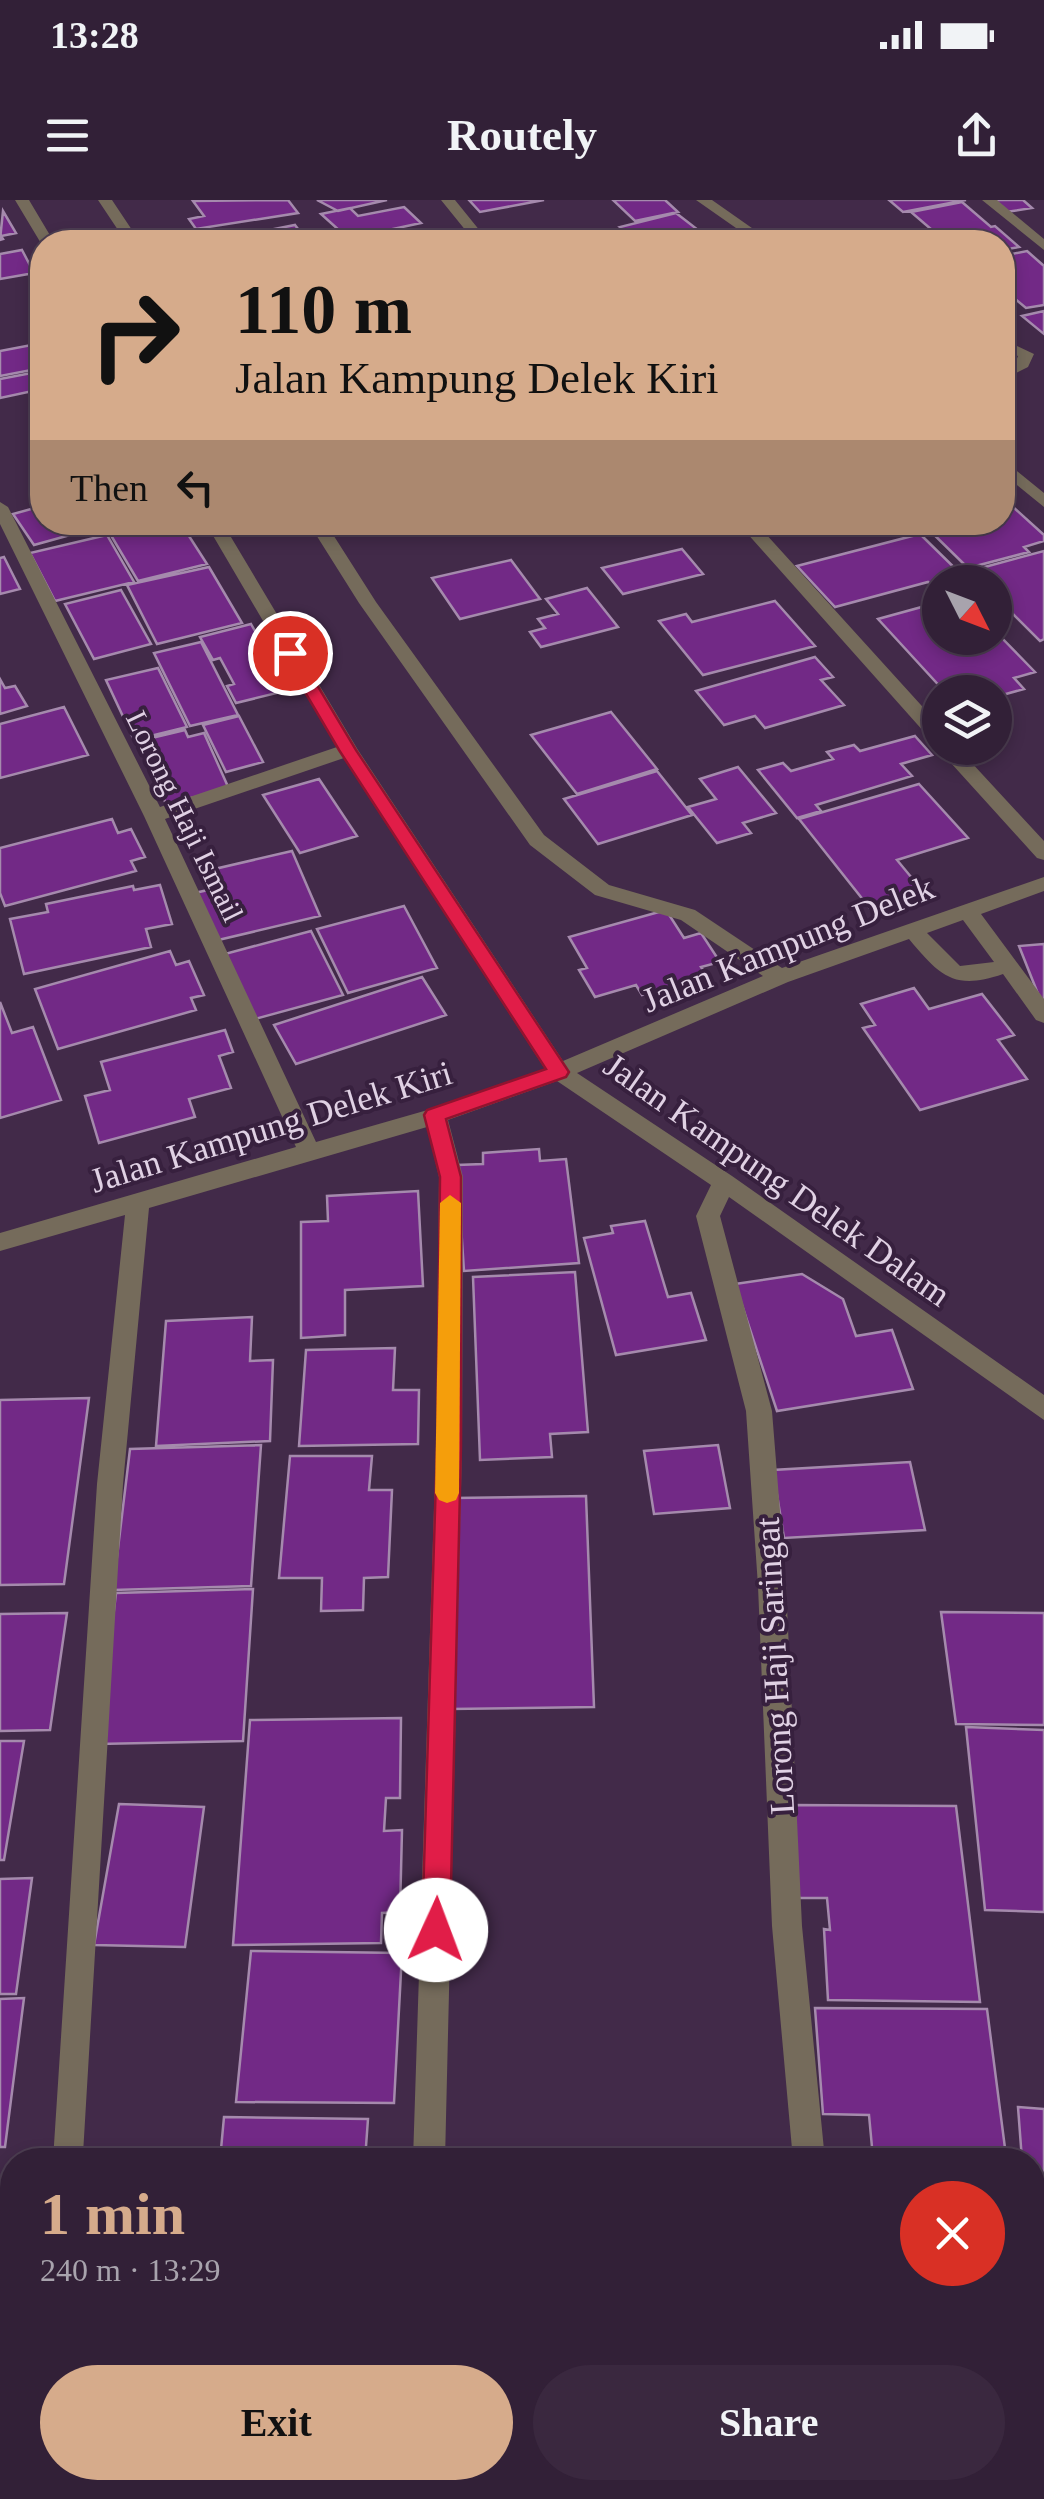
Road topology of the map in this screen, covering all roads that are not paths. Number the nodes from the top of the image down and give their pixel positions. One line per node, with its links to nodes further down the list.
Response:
1 (22, 200): 6 (street)
2 (448, 200): 8 (street)
3 (703, 200): 9 (street)
4 (989, 200): 10 (street)
5 (108, 201): 7 (street)
6 (40, 230)
7 (126, 230)
8 (472, 230)
9 (747, 230)
10 (1044, 246)
11 (1015, 349): 12 (street)
12 (1015, 368)
13 (1015, 476): 14 (street)
14 (1044, 502)
15 (0, 507): 22 (street, Lorong Haji Ismail)
16 (221, 535): 20 (street, Jalan Kampung Delek Dalam)
17 (324, 535): 28 (street)
18 (757, 535): 19 (street)
19 (922, 718)
20 (348, 750): 22 (street); 30 (street, Jalan Kampung Delek Dalam)
21 (963, 765): 23 (street)
22 (154, 816): 32 (street, Lorong Haji Ismail)
23 (1044, 854)
24 (1044, 884): 25 (street, Jalan Kampung Delek)
25 (966, 909): 26 (street, Jalan Kampung Delek); 27 (street)
26 (912, 929): 27 (street); 28 (street, Jalan Kampung Delek)
27 (1008, 965): 29 (street)
28 (780, 977): 30 (street, Jalan Kampung Delek)
29 (1044, 1014)
30 (559, 1072): 31 (street, Jalan Kampung Delek Kiri); 33 (street, Jalan Kampung Delek Dalam)
31 (435, 1115): 32 (street, Jalan Kampung Delek Kiri); 38 (street)
32 (310, 1153): 34 (street, Jalan Kampung Delek Kiri)
33 (724, 1182): 36 (street, Jalan Kampung Delek Dalam); 39 (street, Lorong Haji Saringat)
34 (138, 1204): 35 (street, Jalan Kampung Delek Kiri); 37 (street)
35 (0, 1242)
36 (1044, 1409)
37 (67, 2148)
38 (429, 2148)
39 (808, 2148)

